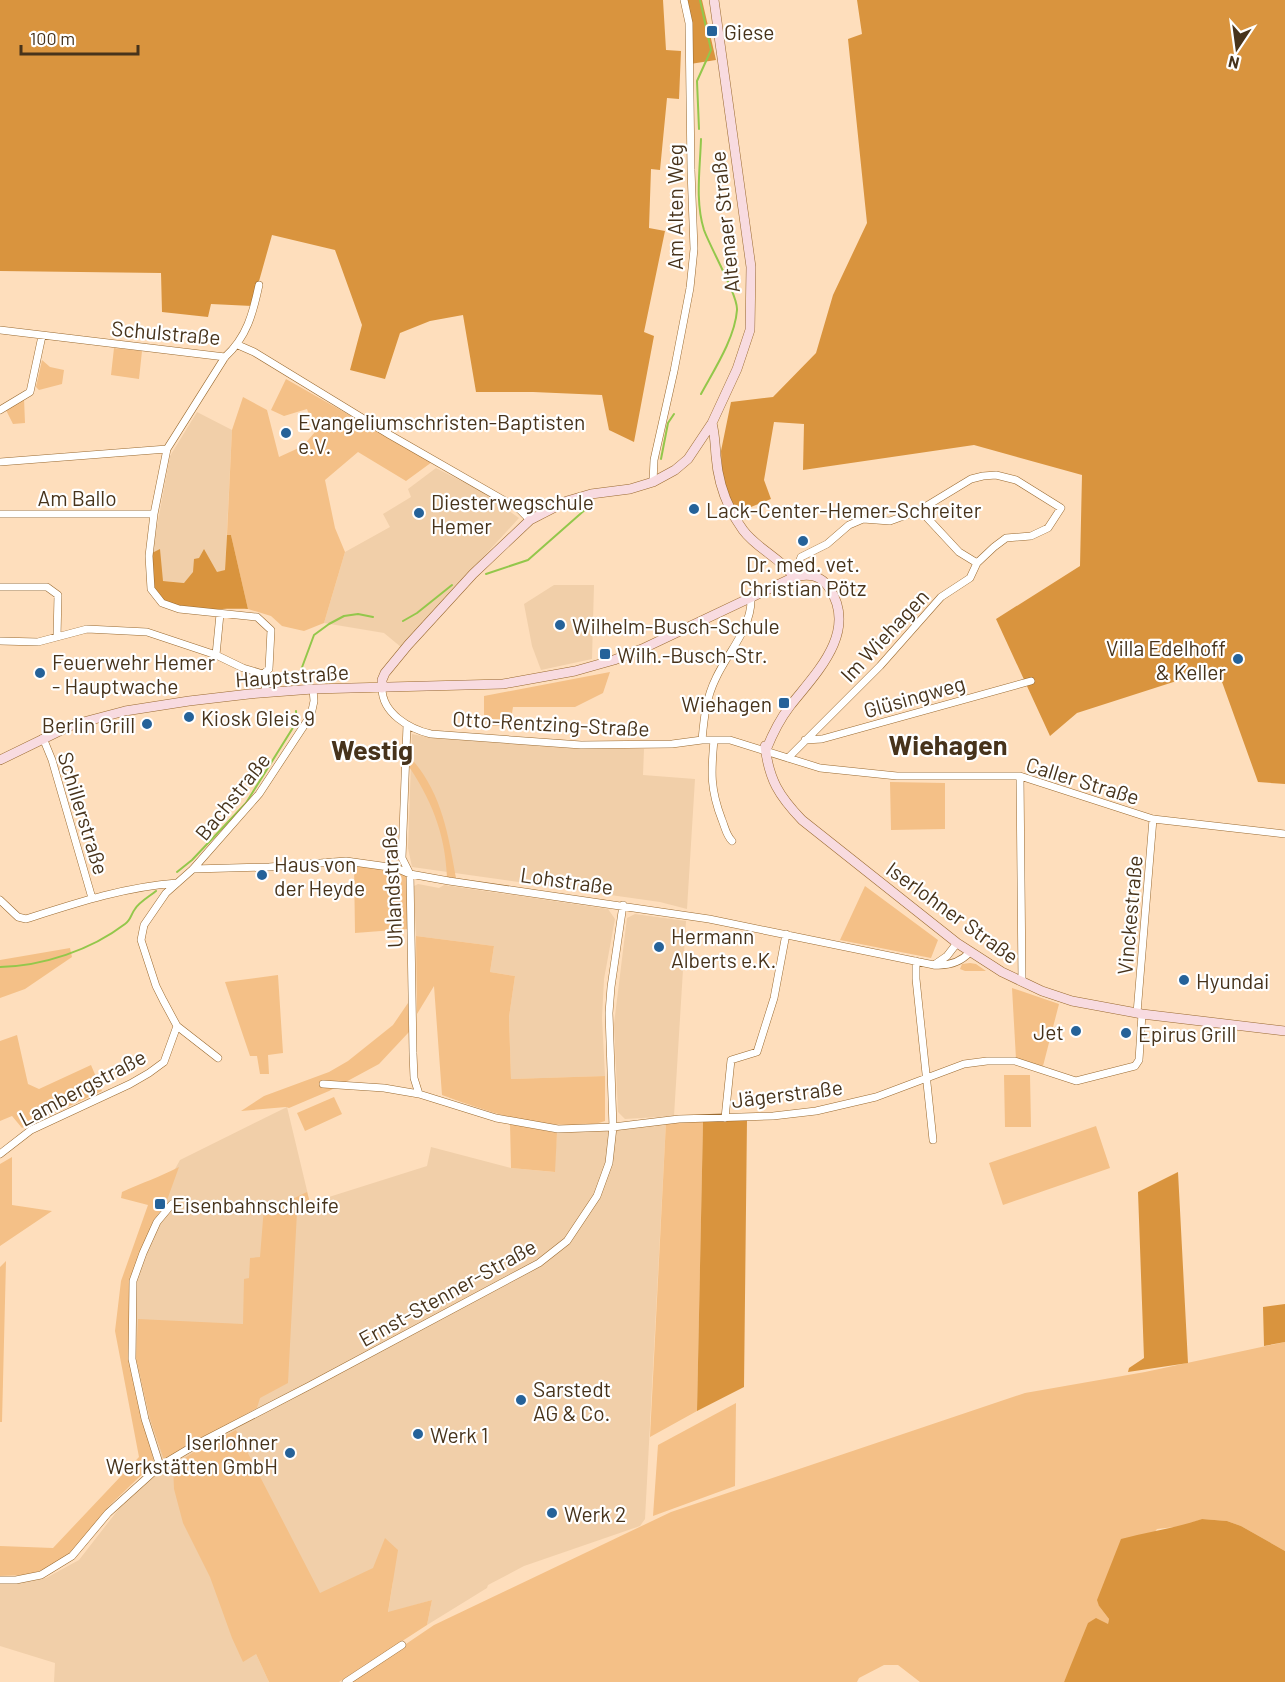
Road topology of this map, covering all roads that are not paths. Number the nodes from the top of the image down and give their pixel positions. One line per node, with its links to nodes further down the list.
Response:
1 (684, 0): 12 (street, Am Alten Weg)
2 (714, 0): 9 (main road, Altenaer Straße)
3 (259, 285): 6 (street)
4 (0, 330): 5 (street, Schulstraße)
5 (42, 336): 7 (street, Schulstraße); 8 (street)
6 (238, 345): 7 (street, Schulstraße); 16 (street, Schulstraße)
7 (225, 357): 10 (street)
8 (0, 410)
9 (712, 423): 12 (main road, Altenaer Straße); 18 (main road)
10 (167, 449): 11 (street); 15 (street)
11 (0, 462)
12 (653, 482): 16 (main road, Altenaer Straße)
13 (920, 510): 17 (street); 17 (street, Im Wiehagen); 18 (street)
14 (0, 514): 15 (street, Am Ballo)
15 (154, 514): 21 (street)
16 (530, 520): 27 (main road, Altenaer Straße)
17 (977, 563): 33 (street, Im Wiehagen)
18 (794, 577): 20 (main road); 35 (main road)
19 (0, 587): 22 (street)
20 (751, 598): 27 (main road); 34 (street)
21 (220, 614): 24 (street); 25 (street)
22 (57, 637): 23 (street); 24 (street)
23 (0, 641)
24 (216, 655): 25 (street)
25 (263, 674): 29 (street)
26 (1031, 681): 33 (street, Glüsingweg)
27 (382, 688): 28 (main road, Hauptstraße); 30 (street)
28 (313, 689): 29 (main road, Hauptstraße); 42 (street, Bachstraße)
29 (266, 692): 31 (main road, Hauptstraße)
30 (407, 725): 34 (street, Otto-Rentzing-Straße); 43 (street, Uhlandstraße)
31 (43, 738): 37 (main road, Hauptstraße); 45 (street, Schillerstraße)
32 (714, 740): 34 (street, Otto-Rentzing-Straße); 35 (street, Otto-Rentzing-Straße); 41 (street)
33 (805, 740): 36 (street, Im Wiehagen)
34 (702, 741)
35 (766, 750): 36 (street, Caller Straße); 49 (main road, Iserlohner Straße)
36 (788, 758): 38 (street, Caller Straße)
37 (0, 760)
38 (1020, 776): 39 (street, Caller Straße); 53 (street)
39 (1153, 819): 40 (street, Caller Straße); 54 (street, Vinckestraße)
40 (1285, 834)
41 (732, 841)
42 (193, 869): 43 (street, Lohstraße); 44 (street, Bachstraße)
43 (410, 874): 47 (street, Lohstraße); 60 (street, Uhlandstraße)
44 (177, 883): 45 (street); 55 (street)
45 (92, 898): 46 (street)
46 (0, 900)
47 (623, 905): 48 (street, Lohstraße); 62 (street, Ernst-Stenner-Straße)
48 (786, 934): 51 (street, Lohstraße); 61 (street)
49 (957, 943): 50 (main road, Iserlohner Straße); 52 (street)
50 (970, 952): 52 (street, Lohstraße); 53 (main road, Iserlohner Straße)
51 (916, 961): 52 (street, Lohstraße); 58 (street)
52 (934, 964)
53 (1022, 982): 54 (main road, Iserlohner Straße)
54 (1140, 1013): 56 (main road, Iserlohner Straße); 58 (street, Jägerstraße)
55 (177, 1026): 57 (street); 64 (street, Lambergstraße)
56 (1285, 1031)
57 (218, 1058)
58 (927, 1079): 61 (street, Jägerstraße); 63 (street)
59 (323, 1084): 60 (street, Jägerstraße)
60 (419, 1094): 62 (street, Jägerstraße)
61 (725, 1118): 62 (street, Jägerstraße)
62 (613, 1127): 66 (street, Ernst-Stenner-Straße)
63 (933, 1140)
64 (0, 1154)
65 (172, 1204): 66 (street)
66 (160, 1466): 67 (street, Ernst-Stenner-Straße)
67 (0, 1580)
68 (402, 1645): 69 (street)
69 (346, 1682)

